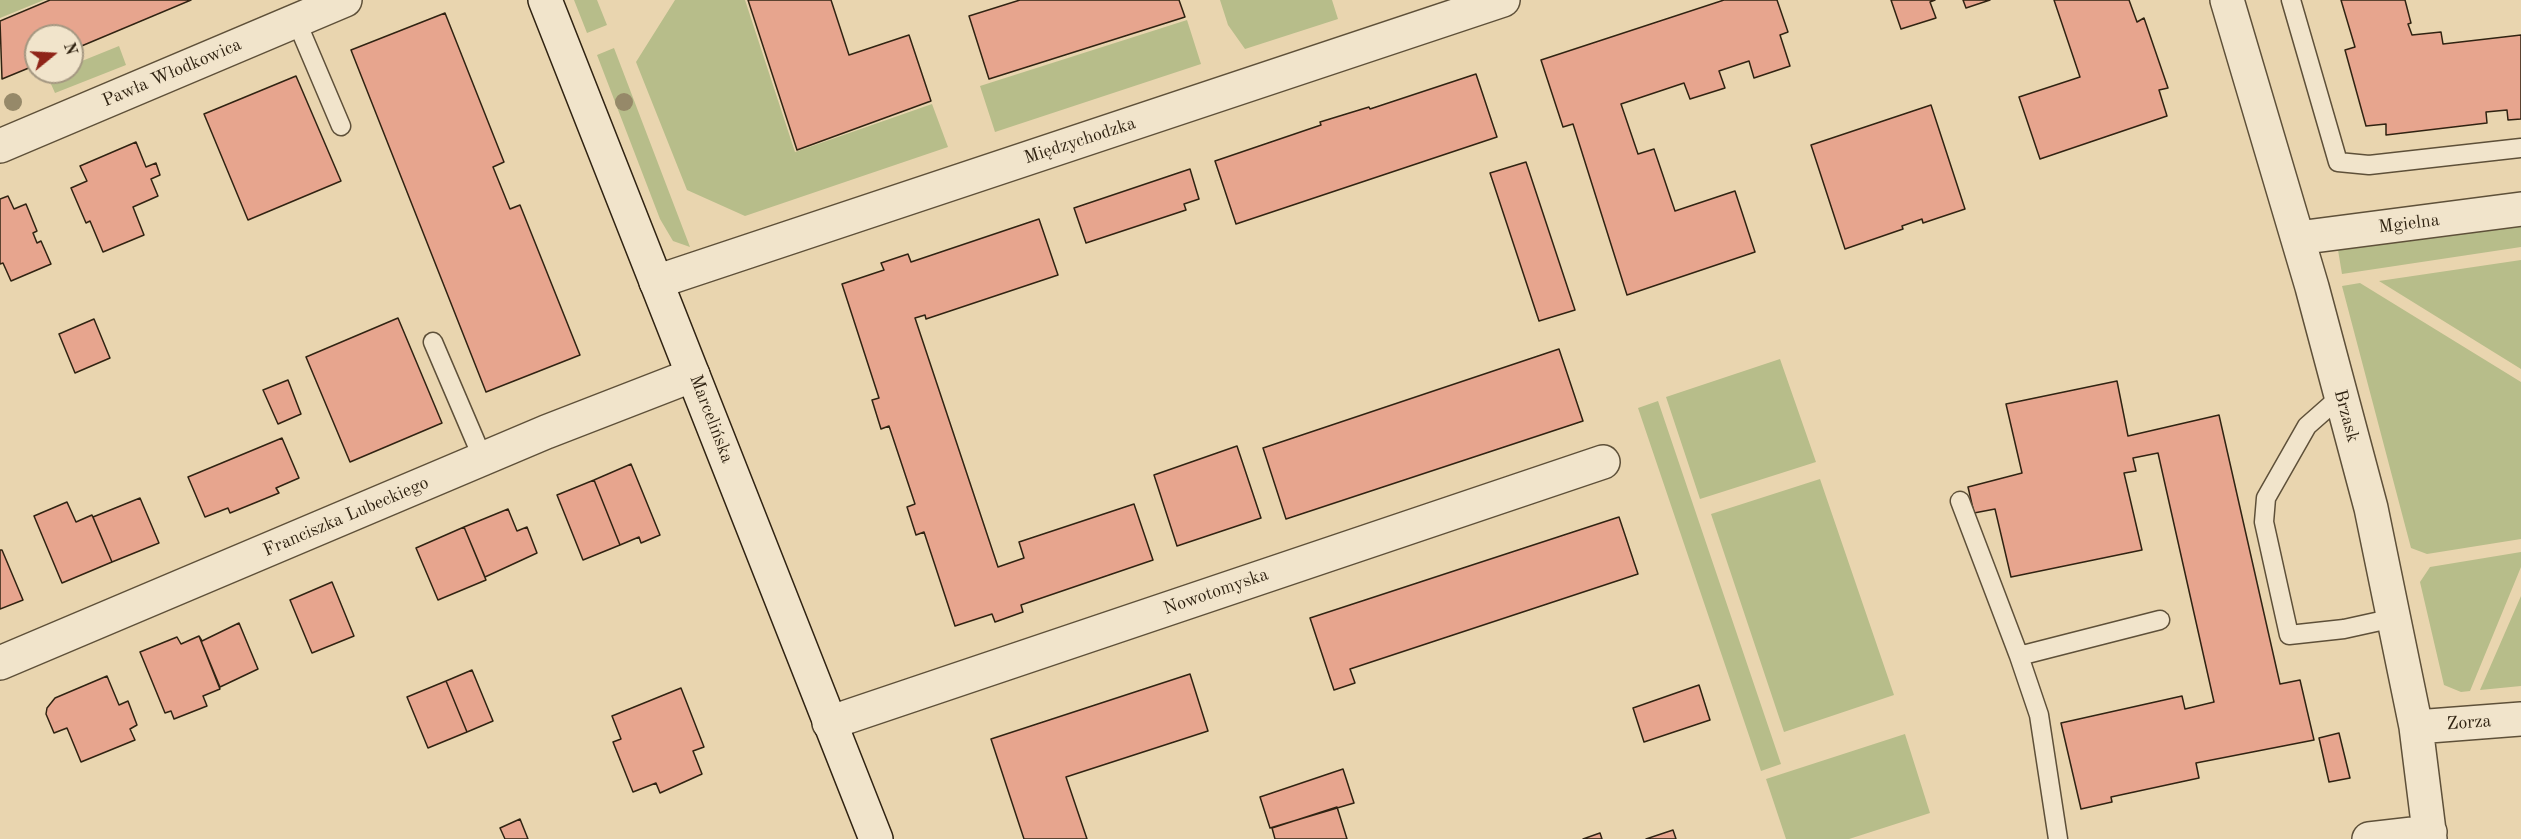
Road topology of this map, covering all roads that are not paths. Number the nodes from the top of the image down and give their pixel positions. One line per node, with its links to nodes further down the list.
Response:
1 (345, 0): 6 (street, Pawła Włodkowica)
2 (545, 0): 12 (street, Marcelińska)
3 (1503, 0): 12 (street, Międzychodzka)
4 (2227, 0): 11 (street, Brzask)
5 (2291, 0): 9 (lane)
6 (296, 20): 7 (lane); 8 (street, Pawła Włodkowica)
7 (341, 126)
8 (0, 146)
9 (2521, 148)
10 (2521, 209): 11 (street, Mgielna)
11 (2298, 238): 15 (street, Brzask)
12 (657, 282): 14 (street, Marcelińska)
13 (433, 342): 16 (lane)
14 (693, 375): 16 (street, Franciszka Lubeckiego); 24 (street, Marcelińska)
15 (2341, 396): 19 (street, Brzask); 19 (lane)
16 (483, 459): 22 (street, Franciszka Lubeckiego)
17 (1603, 462): 24 (street, Nowotomyska)
18 (1960, 501): 21 (lane)
19 (2394, 618): 25 (street, Brzask)
20 (2160, 620): 21 (lane)
21 (2019, 656): 28 (lane)
22 (0, 663)
23 (2521, 719): 25 (street, Zorza)
24 (829, 723): 27 (street, Marcelińska)
25 (2416, 727): 26 (street, Brzask)
26 (2430, 835): 29 (street)
27 (876, 839)
28 (2058, 839)
29 (2368, 839)

